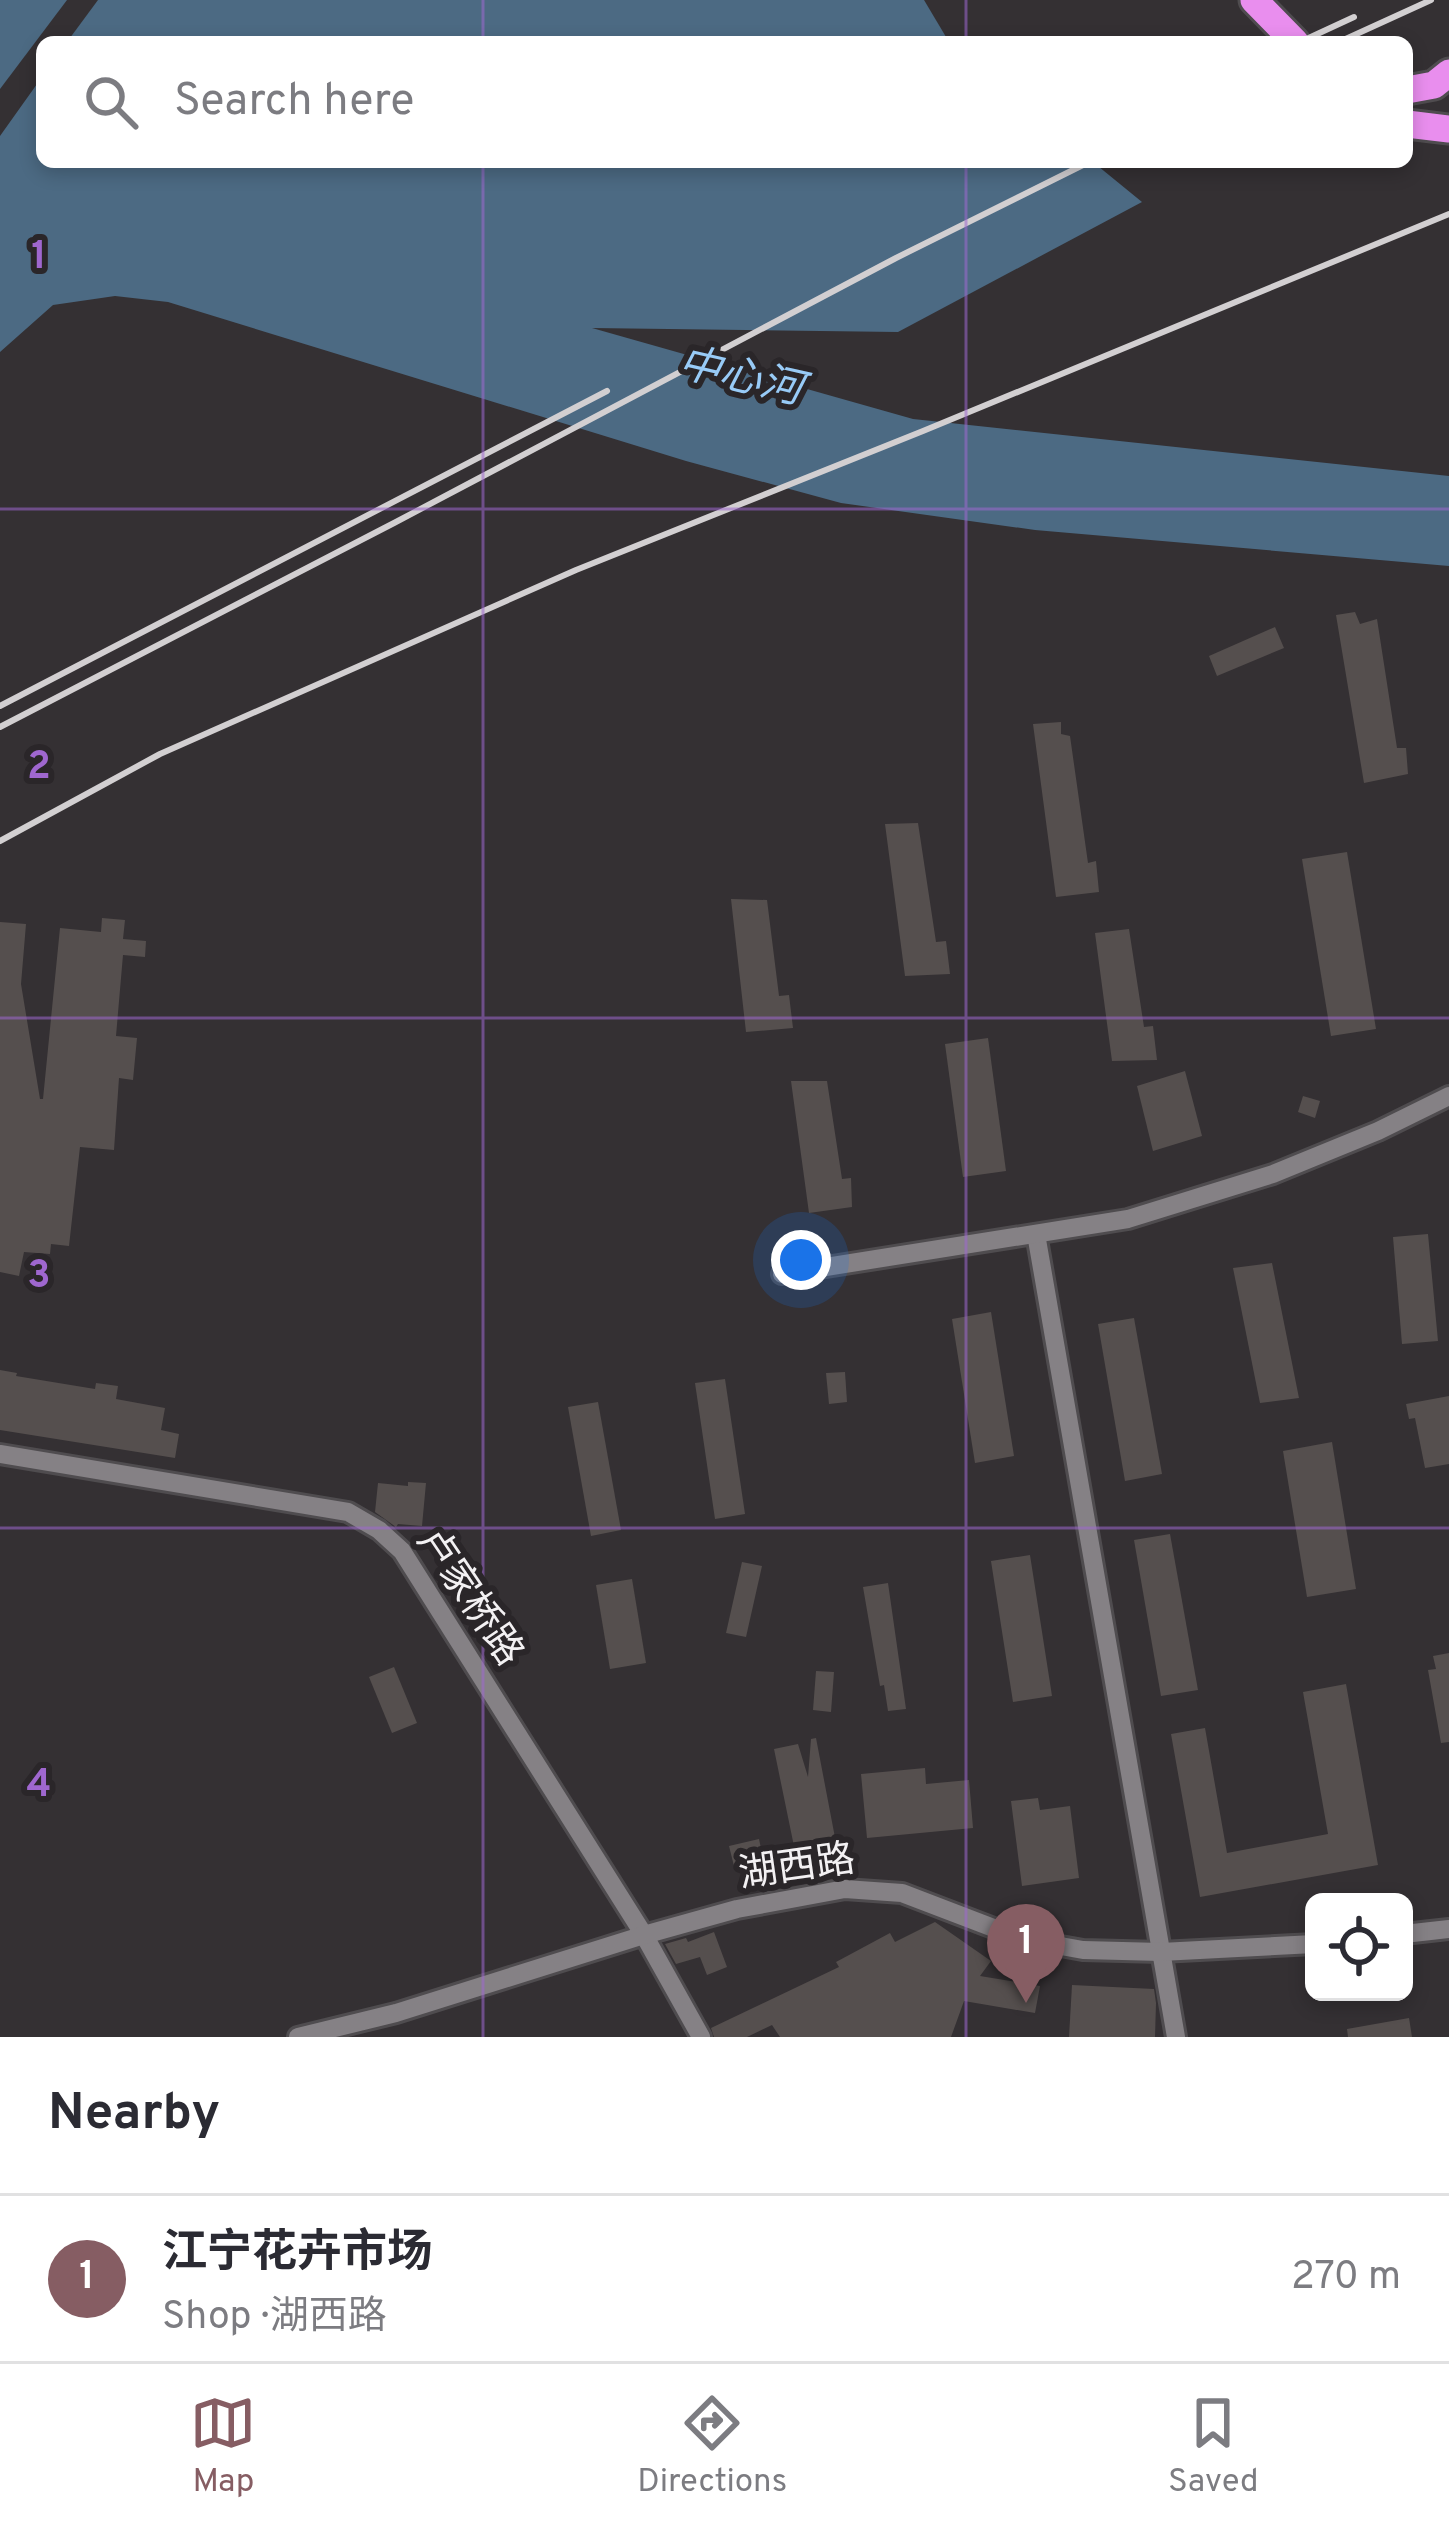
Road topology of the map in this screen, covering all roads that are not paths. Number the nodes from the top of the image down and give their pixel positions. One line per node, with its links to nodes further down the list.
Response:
1 (1235, 0): 3 (highway)
2 (1254, 0): 4 (highway)
3 (1265, 36)
4 (1289, 36)
5 (1449, 73): 6 (highway)
6 (1413, 89)
7 (1413, 125): 8 (highway)
8 (1449, 130)
9 (1449, 1096): 10 (street)
10 (1036, 1234): 11 (street); 17 (street)
11 (782, 1274)
12 (0, 1454): 15 (street, 卢家桥路)
13 (1449, 1929): 14 (street)
14 (1413, 1933)
15 (644, 1935): 17 (street, 湖西路); 18 (street, 湖西路); 19 (street, 卢家桥路)
16 (1305, 1944): 17 (street, 湖西路)
17 (1162, 1952): 20 (street)
18 (298, 2037)
19 (701, 2037)
20 (1176, 2037)

